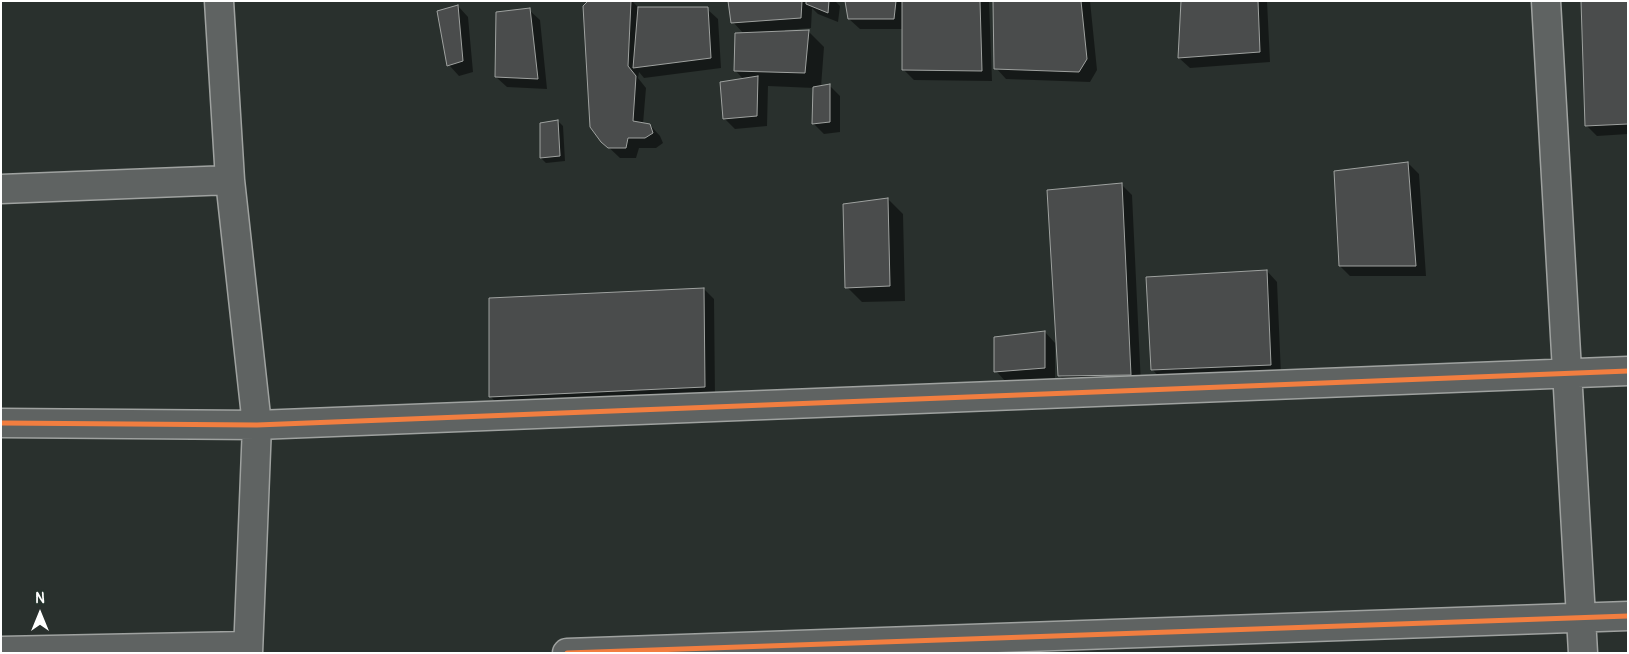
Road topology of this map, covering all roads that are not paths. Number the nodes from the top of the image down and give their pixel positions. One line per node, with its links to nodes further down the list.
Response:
1 (218, 1): 3 (street)
2 (1546, 1): 6 (street)
3 (230, 180): 4 (street); 8 (street)
4 (1, 189)
5 (1628, 372): 6 (street)
6 (1567, 373): 8 (street); 10 (street)
7 (1, 423): 8 (street)
8 (257, 425): 11 (street)
9 (1628, 616): 10 (street)
10 (1580, 617): 13 (street); 14 (street)
11 (248, 649): 12 (street)
12 (1, 651)
13 (567, 653)
14 (1582, 653)

